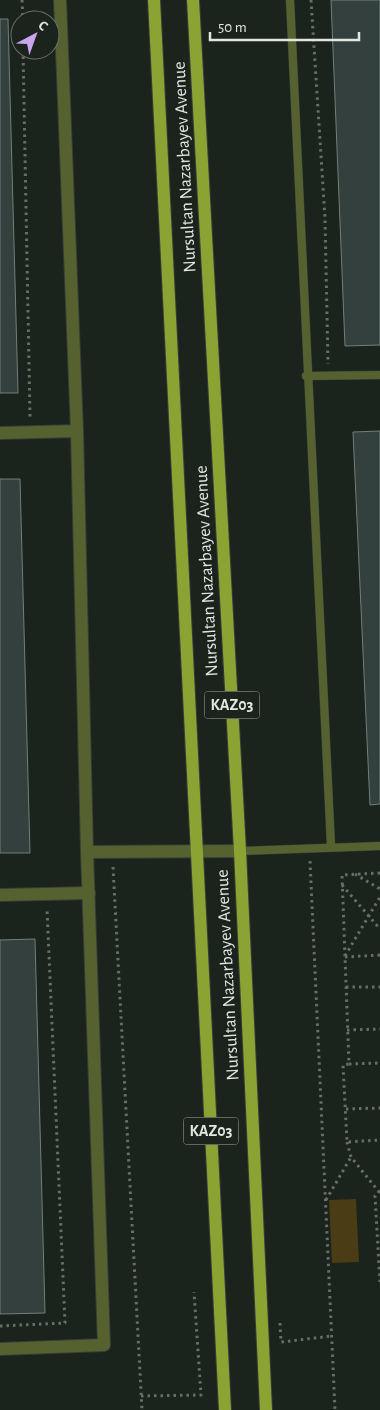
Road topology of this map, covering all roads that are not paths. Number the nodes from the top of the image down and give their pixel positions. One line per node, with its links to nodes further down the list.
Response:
1 (60, 0): 7 (street)
2 (154, 0): 11 (main road, Nursultan Nazarbayev Avenue / KАZ03)
3 (193, 0): 12 (main road, Nursultan Nazarbayev Avenue / KАZ03)
4 (290, 0): 6 (lane)
5 (380, 375): 6 (lane)
6 (306, 376): 9 (lane)
7 (77, 431): 8 (street); 13 (street)
8 (0, 433)
9 (331, 846): 10 (lane); 12 (lane)
10 (380, 846)
11 (196, 851): 12 (street); 13 (street); 17 (main road, Nursultan Nazarbayev Avenue / KАZ03)
12 (240, 851): 18 (main road, Nursultan Nazarbayev Avenue / KАZ03)
13 (87, 852): 14 (street)
14 (89, 893): 15 (street); 16 (street)
15 (0, 895)
16 (0, 1349)
17 (225, 1410)
18 (266, 1410)

